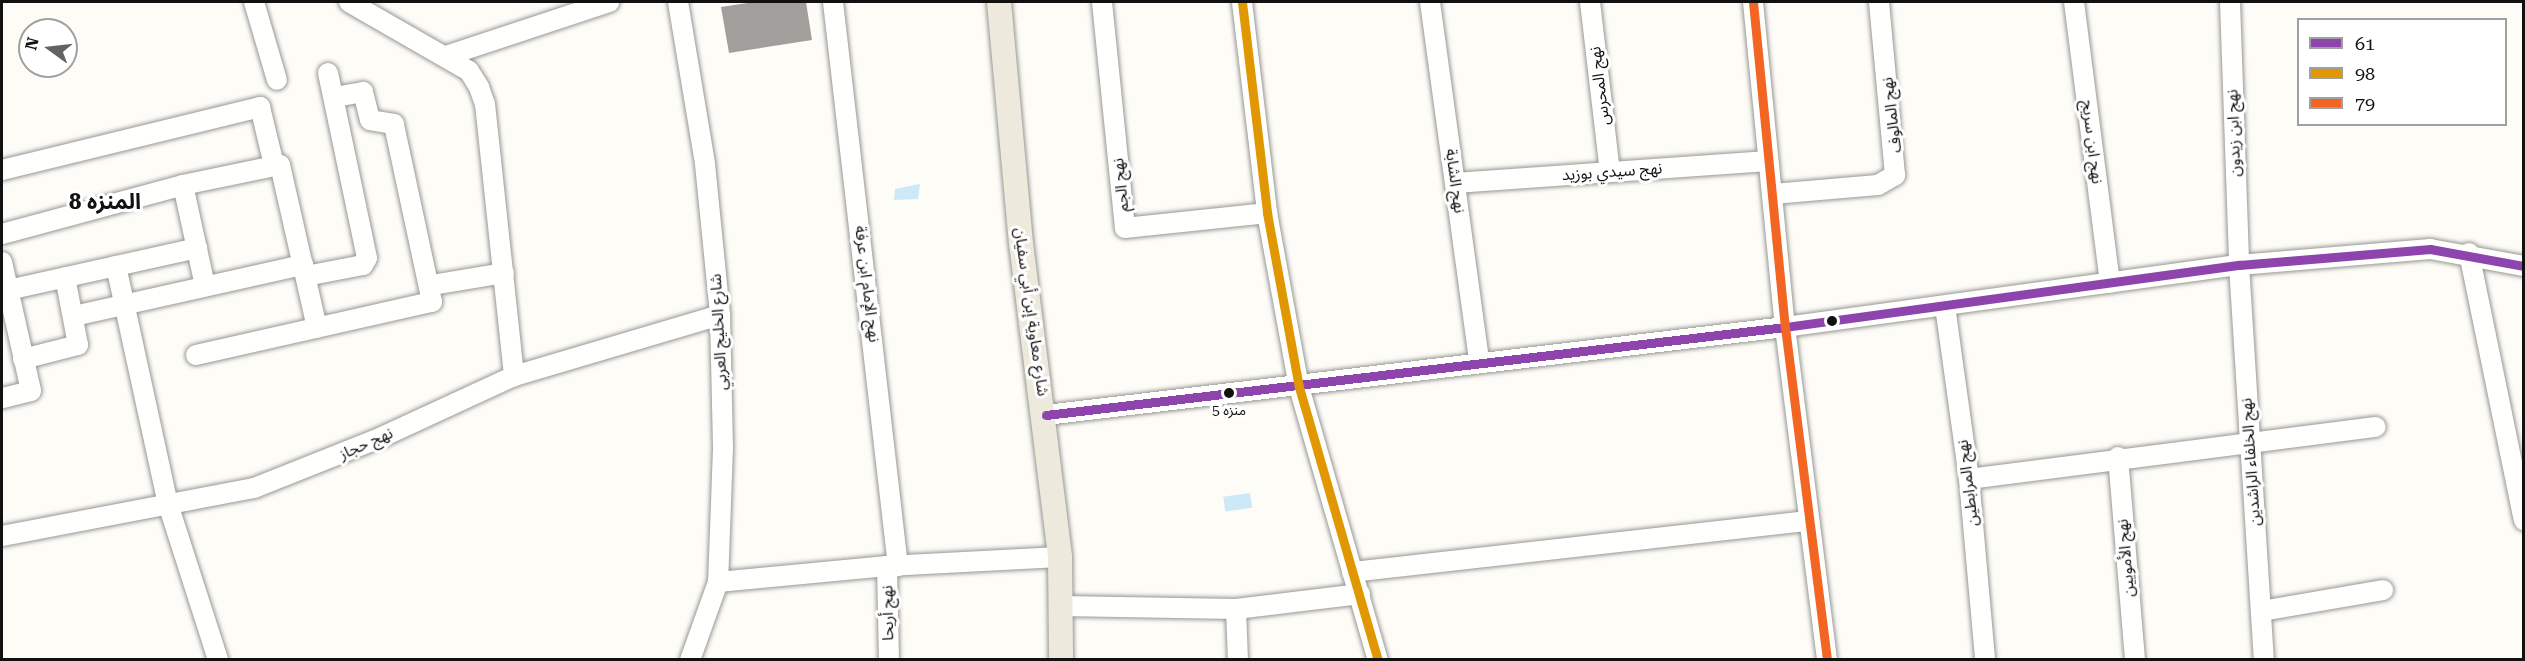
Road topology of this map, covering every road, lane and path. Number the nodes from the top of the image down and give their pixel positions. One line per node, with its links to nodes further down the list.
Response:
1 (254, 2): 17 (street)
2 (349, 2): 15 (street)
3 (609, 2): 15 (street)
4 (678, 2): 43 (street, شارع الخليج العربي)
5 (834, 2): 63 (street, نهج الإمام ابن عرفة)
6 (999, 2): 53 (main road, شارع معاوية إبن أبي سفيان)
7 (1102, 2): 26 (street, نهج الجم)
8 (1242, 2): 26 (street)
9 (1430, 2): 23 (street, نهج الشابة)
10 (1590, 2): 22 (street, نهج المحرس)
11 (1753, 2): 19 (street)
12 (1879, 2): 25 (street, نهج المالوف)
13 (2074, 2): 37 (street, نهج ابن سريج)
14 (2230, 2): 31 (street, نهج ابن زيدون)
15 (446, 56): 35 (street)
16 (328, 73): 18 (street)
17 (277, 80)
18 (334, 97): 34 (street); 38 (street)
19 (1768, 161): 22 (street, نهج سيدي بوزيد); 25 (street)
20 (274, 165): 21 (street); 24 (street); 34 (street)
21 (2, 170)
22 (1610, 171): 23 (street, نهج سيدي بوزيد)
23 (1455, 183): 49 (street, نهج الشابة)
24 (183, 184): 27 (street); 28 (street)
25 (1773, 194): 45 (street)
26 (1267, 213): 51 (street)
27 (2, 234)
28 (197, 248): 32 (street); 39 (street)
29 (2469, 253): 31 (street); 33 (street); 59 (street)
30 (2, 262): 40 (street)
31 (2239, 265): 37 (street); 55 (street, نهج الخلفاء الراشدين)
32 (116, 266): 36 (street); 41 (street)
33 (2523, 266)
34 (305, 270): 39 (street); 46 (street)
35 (504, 273): 38 (street); 50 (street)
36 (65, 277): 40 (street); 44 (street)
37 (2110, 284): 42 (street)
38 (432, 285): 46 (street)
39 (205, 286): 41 (street)
40 (8, 290): 48 (street)
41 (124, 304): 44 (street); 58 (street)
42 (1944, 306): 45 (street); 57 (street, نهج المرابطين)
43 (720, 315): 50 (street, نهج حجاز); 65 (street, شارع الخليج العربي)
44 (74, 316): 48 (street)
45 (1785, 327): 49 (street); 60 (street)
46 (317, 328): 47 (street)
47 (196, 355)
48 (23, 358): 52 (street)
49 (1479, 360): 51 (street)
50 (514, 376): 58 (street, نهج حجاز)
51 (1299, 387): 53 (street); 64 (street)
52 (2, 398)
53 (1046, 415): 62 (main road, شارع معاوية إبن أبي سفيان)
54 (2376, 427): 55 (street)
55 (2250, 444): 56 (street); 70 (street, نهج الخلفاء الراشدين)
56 (2118, 457): 57 (street); 79 (street, نهج الأمويين)
57 (1969, 479): 78 (street, نهج المرابطين)
58 (168, 504): 61 (street, نهج حجاز); 71 (street)
59 (2523, 520)
60 (1809, 521): 64 (street); 77 (street)
61 (2, 535)
62 (1060, 557): 63 (street); 68 (main road, شارع معاوية إبن أبي سفيان)
63 (893, 566): 65 (street); 73 (street, نهج أريحا)
64 (1352, 572): 67 (street)
65 (718, 582): 72 (street, شارع الخليج العربي)
66 (2383, 590): 70 (street)
67 (1360, 594): 69 (street); 76 (street)
68 (1060, 606): 69 (street); 74 (main road, شارع معاوية إبن أبي سفيان)
69 (1236, 609): 75 (street)
70 (2262, 611): 80 (street, نهج الخلفاء الراشدين)
71 (218, 660)
72 (690, 660)
73 (889, 660)
74 (1061, 660)
75 (1238, 660)
76 (1378, 660)
77 (1827, 660)
78 (1985, 660)
79 (2135, 660)
80 (2264, 660)

